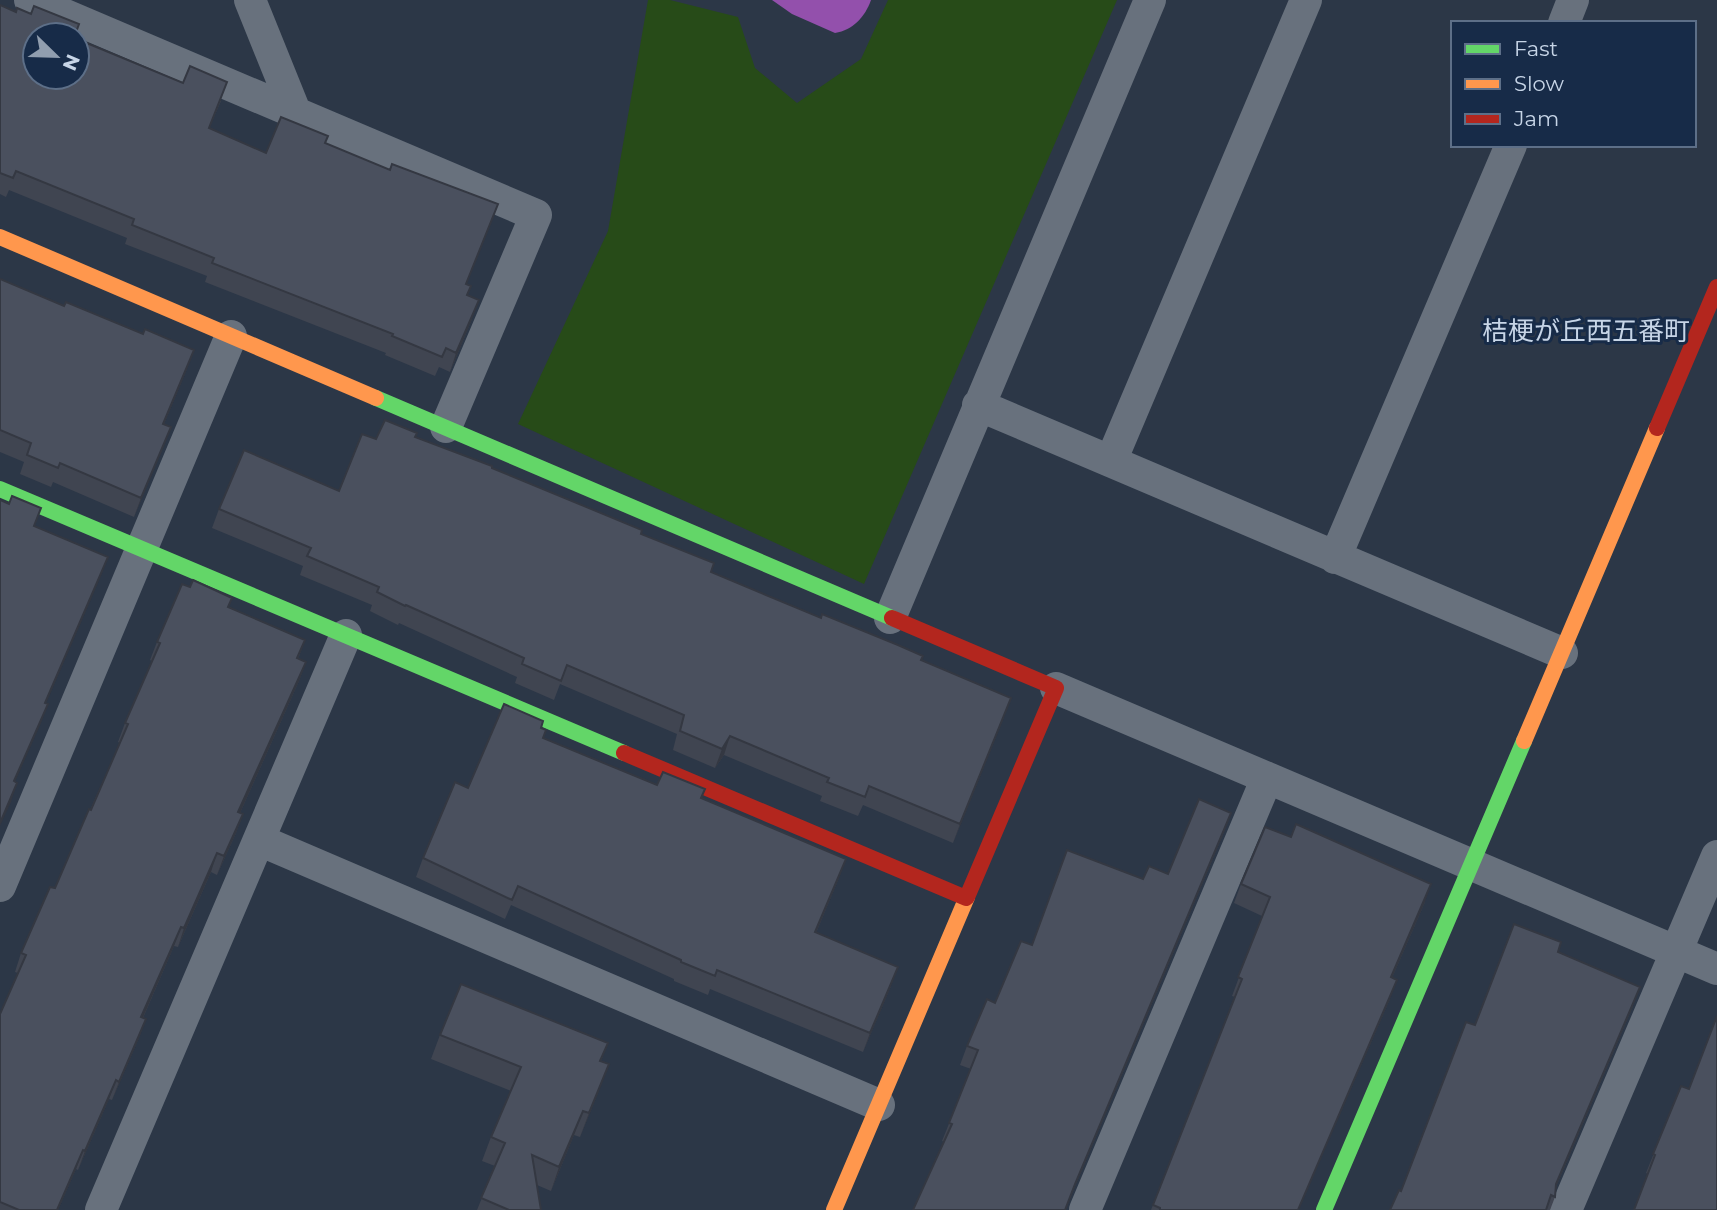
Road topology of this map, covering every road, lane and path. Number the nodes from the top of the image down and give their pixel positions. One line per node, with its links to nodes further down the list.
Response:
1 (30, 0): 7 (street)
2 (250, 0): 7 (street)
3 (1150, 0): 12 (street)
4 (1306, 0): 14 (street)
5 (1573, 0): 6 (street)
6 (1565, 21)
7 (296, 114): 13 (street)
8 (1510, 147): 17 (street)
9 (0, 237): 11 (street)
10 (1717, 287): 20 (street)
11 (231, 336): 13 (street); 16 (street)
12 (978, 405): 14 (street); 18 (street)
13 (446, 427): 18 (street)
14 (1111, 461): 17 (street)
15 (0, 489): 16 (street)
16 (142, 550): 19 (street); 26 (street)
17 (1335, 558): 20 (street)
18 (890, 618): 21 (street)
19 (346, 635): 23 (street); 27 (street)
20 (1562, 653): 25 (street)
21 (1056, 688): 22 (street); 27 (street)
22 (1267, 778): 25 (street); 33 (street)
23 (259, 840): 30 (street); 31 (street)
24 (1717, 856): 28 (street)
25 (1473, 863): 28 (street); 34 (street)
26 (0, 886)
27 (967, 898): 30 (street)
28 (1676, 951): 29 (street); 35 (street)
29 (1717, 969)
30 (879, 1105): 32 (street)
31 (101, 1210)
32 (834, 1210)
33 (1085, 1210)
34 (1324, 1210)
35 (1566, 1210)

